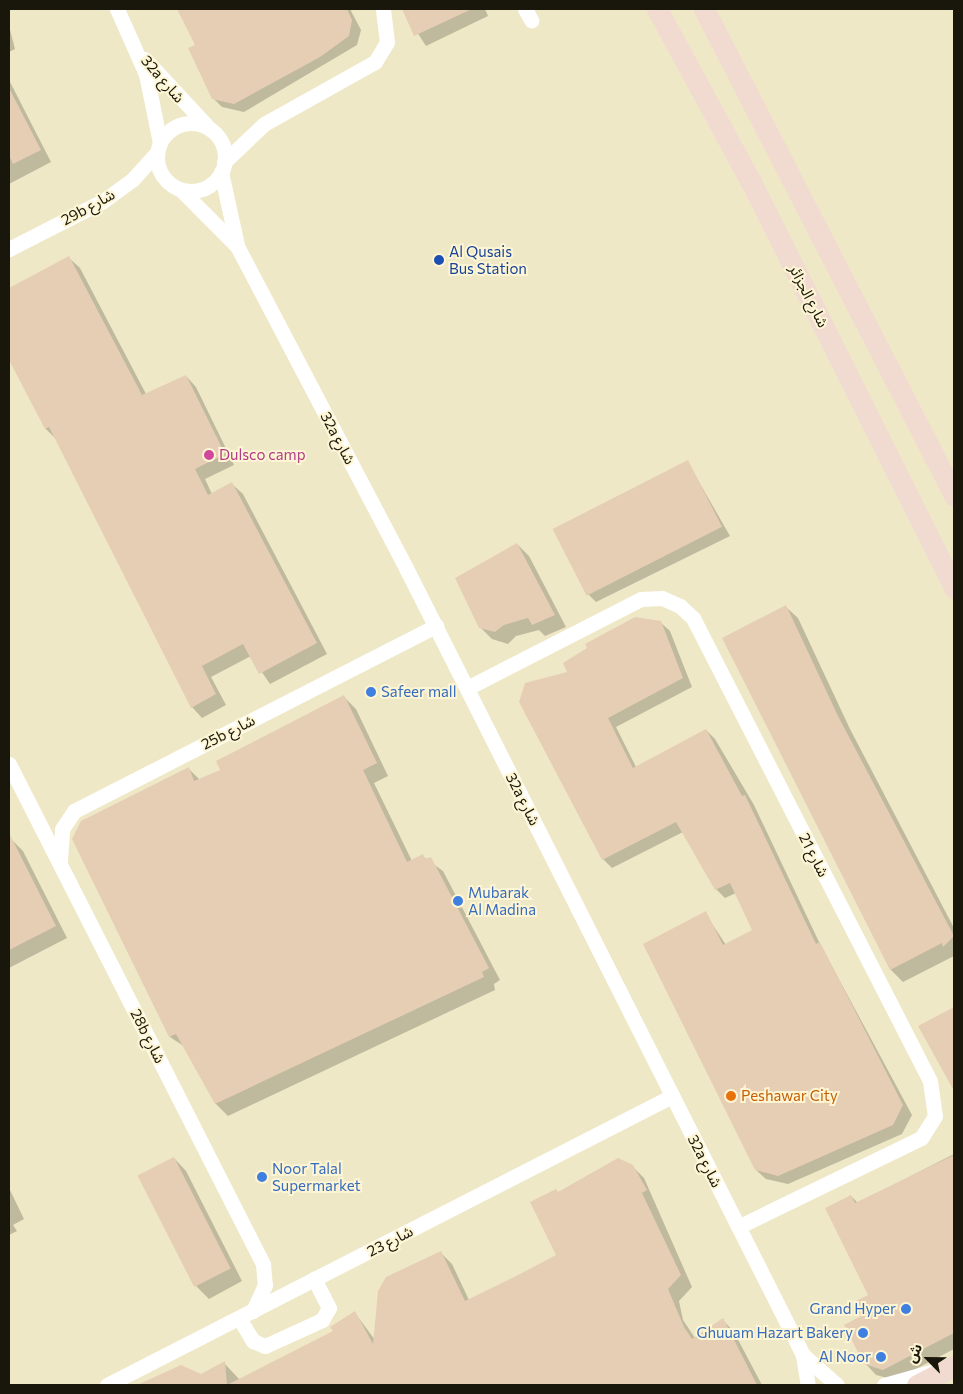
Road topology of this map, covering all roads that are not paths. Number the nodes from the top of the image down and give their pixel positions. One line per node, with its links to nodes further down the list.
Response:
1 (117, 9): 5 (street, 32a شارع)
2 (383, 9): 8 (street)
3 (657, 9): 13 (main road, شارع الجزائر)
4 (704, 9): 12 (main road)
5 (138, 50): 6 (street, 32a شارع); 7 (street, 32a شارع)
6 (209, 128): 7 (street); 8 (street)
7 (159, 148): 9 (street); 11 (street, 29b شارع)
8 (222, 167): 9 (street); 10 (street, 32a شارع)
9 (181, 190): 10 (street, 32a شارع)
10 (237, 246): 14 (street, 32a شارع)
11 (9, 249)
12 (954, 495)
13 (954, 588)
14 (436, 626): 15 (street, 32a شارع); 17 (street, 25b شارع)
15 (467, 688): 18 (street, 32a شارع); 19 (street, شارع 21)
16 (9, 764): 17 (street, 28b شارع)
17 (61, 866): 21 (street, 28b شارع)
18 (672, 1096): 19 (street, 32a شارع); 20 (street, شارع 23)
19 (738, 1227): 23 (street, 32a شارع)
20 (314, 1279): 21 (street, شارع 23); 22 (street)
21 (253, 1311): 22 (street, شارع 23)
22 (239, 1318): 25 (street, شارع 23)
23 (802, 1354): 26 (street, 32a شارع); 27 (street, 32a شارع)
24 (948, 1369): 28 (street); 29 (main road)
25 (107, 1385)
26 (808, 1385)
27 (837, 1385)
28 (884, 1385)
29 (917, 1385)

